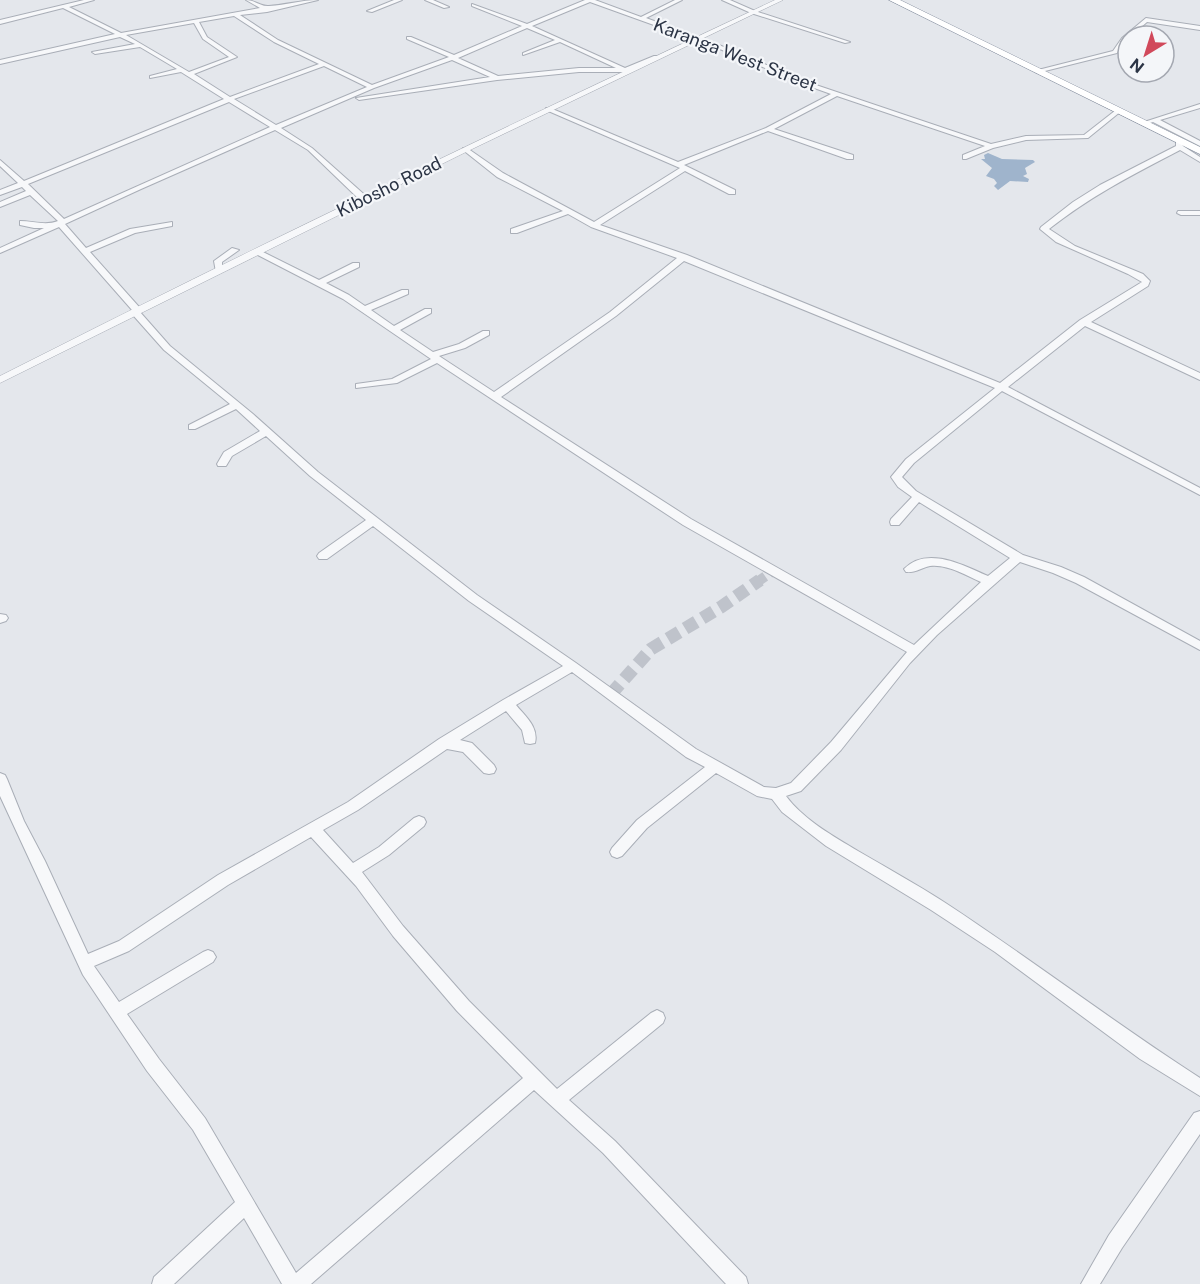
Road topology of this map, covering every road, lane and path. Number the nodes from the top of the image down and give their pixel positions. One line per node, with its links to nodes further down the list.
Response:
1 (91, 0): 12 (street)
2 (249, 0): 14 (street)
3 (315, 0): 14 (street)
4 (399, 0): 15 (street)
5 (428, 0): 13 (street)
6 (590, 0): 20 (street, Karanga West Street); 23 (street)
7 (679, 0): 20 (street)
8 (725, 0): 16 (street)
9 (780, 0): 16 (street, Kibosho Road)
10 (893, 0): 38 (highway)
11 (474, 5): 23 (street)
12 (64, 6): 19 (street); 25 (street)
13 (446, 7)
14 (267, 10): 17 (street)
15 (370, 11)
16 (753, 12): 27 (street, Kibosho Road); 29 (street)
17 (236, 15): 22 (street); 36 (street)
18 (0, 16): 19 (street)
19 (8, 19): 21 (street)
20 (641, 19): 27 (street, Karanga West Street)
21 (0, 22)
22 (196, 22): 25 (street); 39 (street)
23 (528, 26): 28 (street); 33 (street)
24 (1200, 28): 38 (street)
25 (120, 36): 30 (street); 35 (street)
26 (409, 38): 33 (street)
27 (695, 39): 34 (street, Kibosho Road); 43 (street, Karanga West Street)
28 (560, 40): 32 (street); 37 (street)
29 (847, 42)
30 (140, 44): 31 (street); 39 (street)
31 (94, 52)
32 (525, 54)
33 (453, 57): 41 (street); 42 (street)
34 (657, 57): 37 (street); 47 (street, Kibosho Road)
35 (0, 62)
36 (324, 64): 42 (street); 44 (street)
37 (625, 70): 41 (street)
38 (1037, 71): 48 (highway)
39 (186, 72): 40 (street); 44 (street)
40 (152, 77)
41 (497, 78): 45 (street)
42 (372, 87): 45 (street)
43 (836, 94): 51 (street); 54 (street, Karanga West Street)
44 (227, 100): 50 (street); 62 (street)
45 (335, 103): 50 (street)
46 (1200, 106): 49 (street)
47 (548, 109): 55 (street, Kibosho Road); 61 (street)
48 (1118, 111): 49 (highway); 54 (street)
49 (1149, 122): 52 (highway); 53 (street)
50 (274, 128): 66 (street); 72 (street)
51 (768, 129): 57 (street); 61 (street)
52 (1178, 143): 56 (highway); 59 (street); 88 (street)
53 (1200, 144)
54 (992, 146): 58 (street)
55 (465, 149): 66 (street, Kibosho Road); 68 (street)
56 (1200, 151)
57 (850, 157)
58 (966, 157)
59 (1200, 160)
60 (0, 162): 62 (street)
61 (682, 167): 64 (street); 74 (street)
62 (25, 184): 63 (street); 65 (street)
63 (32, 191): 67 (street); 72 (street)
64 (732, 192)
65 (0, 193)
66 (364, 199): 79 (street, Kibosho Road)
67 (0, 206)
68 (568, 212): 74 (street); 75 (street)
69 (1181, 213): 70 (street)
70 (1200, 213)
71 (23, 223): 72 (street)
72 (60, 223): 77 (street); 78 (street)
73 (169, 224): 78 (street)
74 (594, 225): 80 (street)
75 (514, 231)
76 (235, 250): 82 (street)
77 (0, 251)
78 (85, 251): 86 (street)
79 (256, 252): 82 (street, Kibosho Road); 83 (street)
80 (684, 257): 95 (street); 96 (street)
81 (356, 265): 83 (street)
82 (219, 270): 86 (street, Kibosho Road)
83 (320, 283): 85 (street)
84 (405, 292): 85 (street)
85 (363, 310): 89 (street)
86 (136, 311): 93 (street, Kibosho Road); 97 (street)
87 (428, 311): 89 (street)
88 (1083, 322): 92 (street); 95 (street)
89 (393, 330): 91 (street)
90 (486, 333): 91 (street)
91 (433, 358): 94 (street); 96 (street)
92 (1200, 377)
93 (0, 380)
94 (359, 386)
95 (1003, 388): 101 (street); 102 (street)
96 (494, 397): 110 (street)
97 (236, 405): 98 (street); 99 (street)
98 (192, 427)
99 (267, 431): 100 (street); 103 (street)
100 (222, 464)
101 (1200, 492)
102 (919, 496): 104 (street); 106 (street)
103 (373, 521): 105 (street); 111 (street)
104 (895, 522)
105 (323, 556)
106 (1019, 558): 108 (street); 109 (street)
107 (910, 569): 108 (street)
108 (988, 581): 110 (street)
109 (1200, 646)
110 (915, 651): 118 (street)
111 (572, 666): 112 (street); 115 (street)
112 (507, 703): 113 (street); 114 (street)
113 (530, 739)
114 (444, 743): 116 (street); 120 (street)
115 (714, 767): 118 (street); 121 (street)
116 (489, 769)
117 (0, 779): 124 (street)
118 (776, 794): 128 (street)
119 (419, 822): 122 (street)
120 (313, 829): 122 (street); 124 (street)
121 (617, 852)
122 (352, 872): 127 (street)
123 (208, 957): 125 (street)
124 (84, 963): 125 (street)
125 (116, 1012): 131 (street)
126 (657, 1018): 129 (street)
127 (535, 1078): 129 (street); 134 (street)
128 (1200, 1088)
129 (556, 1100): 135 (street)
130 (1200, 1119): 136 (street)
131 (245, 1205): 132 (street); 133 (street)
132 (161, 1284)
133 (292, 1284)
134 (297, 1284)
135 (739, 1284)
136 (1090, 1284)

